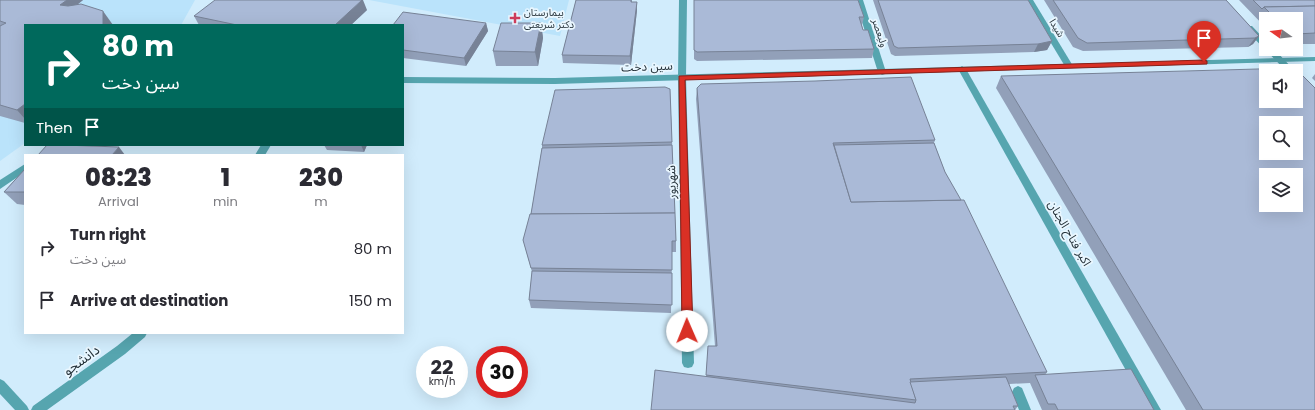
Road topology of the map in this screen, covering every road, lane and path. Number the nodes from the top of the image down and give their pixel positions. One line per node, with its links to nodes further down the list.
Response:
1 (683, 0): 13 (street, شهریور)
2 (860, 0): 12 (street, ولیعصر)
3 (1029, 0): 10 (street, شیدا)
4 (1245, 23): 5 (street)
5 (1259, 38)
6 (1276, 56): 8 (street)
7 (1315, 59): 8 (street, سین دخت)
8 (1280, 60): 9 (street); 10 (street, سین دخت)
9 (1284, 64)
10 (1069, 66): 11 (street, سین دخت)
11 (962, 69): 12 (street, سین دخت); 24 (street, اکبر فتاح الجنان)
12 (882, 72): 13 (street, سین دخت)
13 (682, 77): 14 (street, سین دخت); 18 (street, شهریور)
14 (404, 80)
15 (24, 168): 16 (street)
16 (0, 185)
17 (140, 334): 22 (street, دانشجو)
18 (688, 363)
19 (0, 385): 21 (street)
20 (1018, 392): 23 (street)
21 (23, 410)
22 (37, 410)
23 (1025, 410)
24 (1155, 410)

